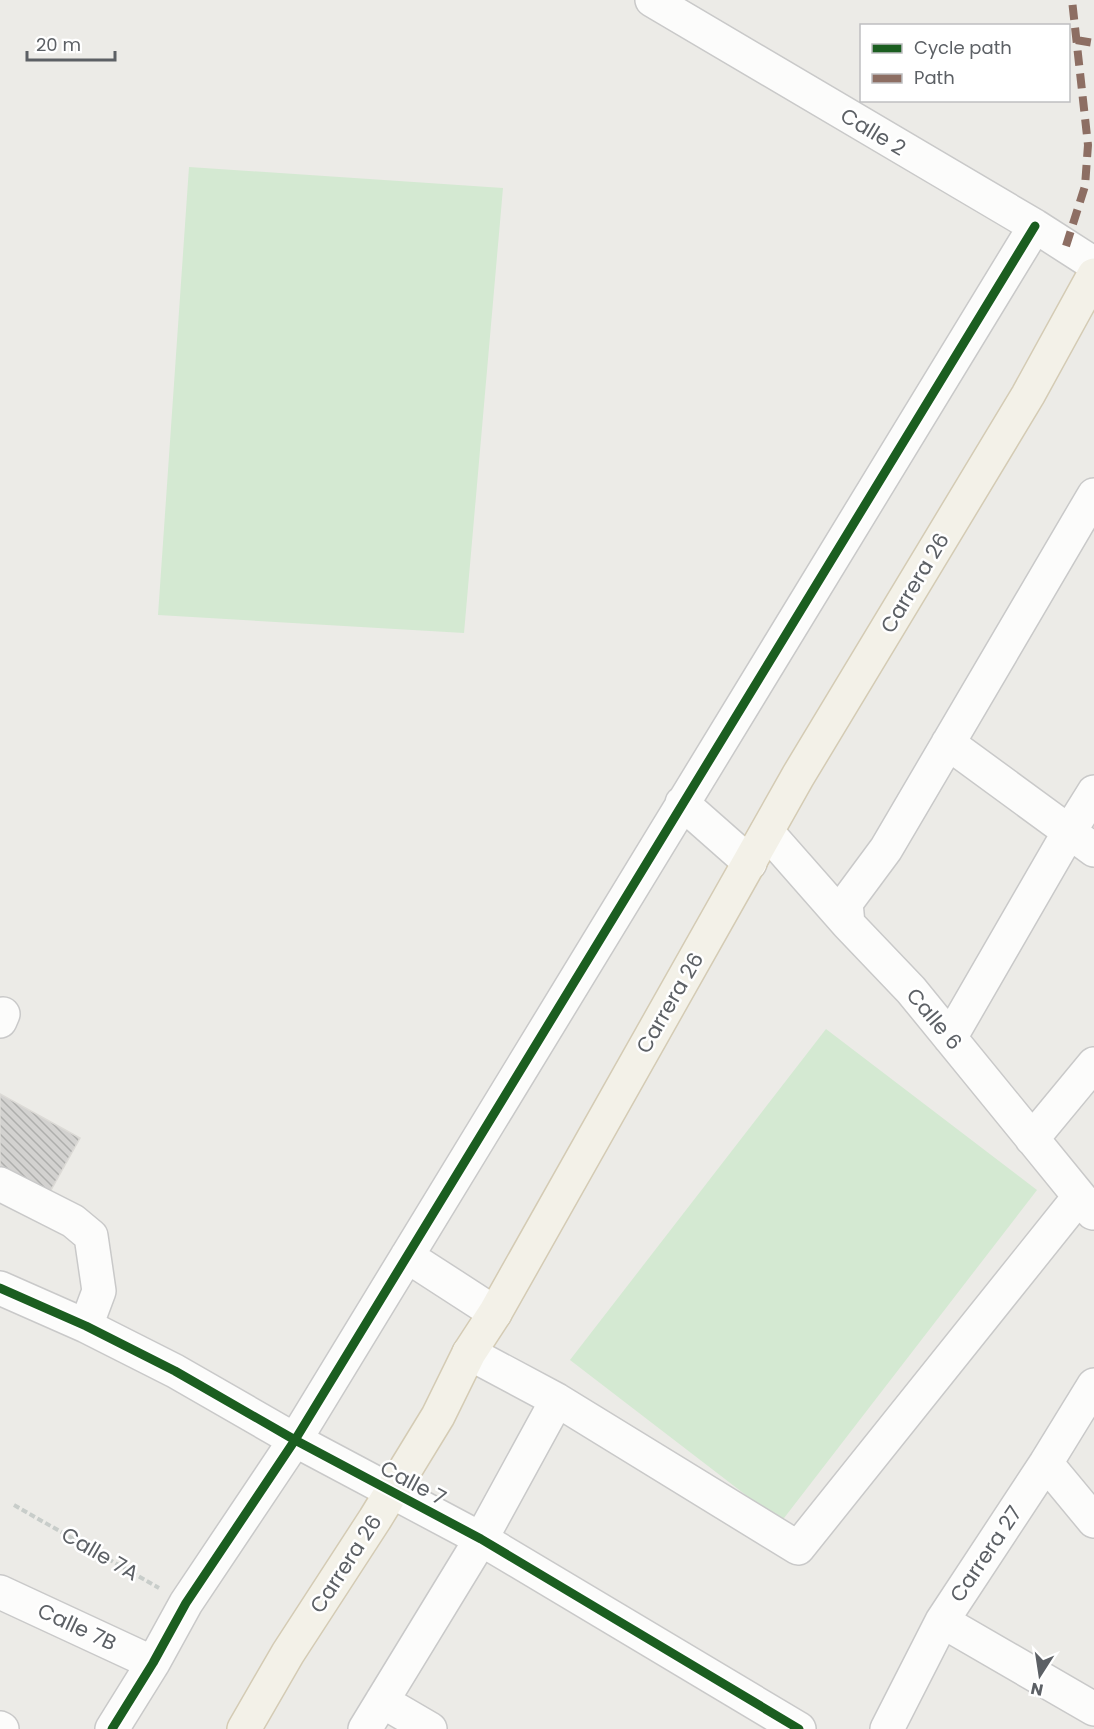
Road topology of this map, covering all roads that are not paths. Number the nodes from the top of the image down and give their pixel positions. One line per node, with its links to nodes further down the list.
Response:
1 (652, 0): 2 (street, Calle 2)
2 (1035, 226): 3 (street, Calle 2); 8 (street)
3 (1094, 264)
4 (1094, 275): 9 (main road, Carrera 26)
5 (1094, 495): 6 (street)
6 (948, 742): 10 (street); 12 (street)
7 (1094, 792): 10 (street)
8 (682, 803): 11 (street); 18 (street)
9 (766, 832): 11 (main road, Carrera 26); 12 (street, Calle 6)
10 (1082, 841): 13 (street)
11 (750, 863): 20 (main road, Carrera 26)
12 (848, 924): 13 (street, Calle 6)
13 (950, 1038): 15 (street, Calle 6)
14 (1094, 1064): 15 (street)
15 (1032, 1139): 17 (street, Calle 6)
16 (0, 1184): 21 (street)
17 (1087, 1205): 24 (street)
18 (408, 1256): 20 (street); 25 (street)
19 (0, 1288): 21 (street, Calle 7)
20 (495, 1313): 22 (main road, Carrera 26)
21 (86, 1326): 25 (street, Calle 7)
22 (469, 1353): 24 (street); 27 (main road, Carrera 26)
23 (1094, 1385): 26 (street, Carrera 27)
24 (557, 1400): 29 (street)
25 (294, 1440): 27 (street, Calle 7); 32 (street)
26 (1046, 1463): 28 (street); 31 (street, Carrera 27)
27 (391, 1492): 29 (street, Calle 7); 36 (main road, Carrera 26)
28 (1094, 1521)
29 (481, 1539): 33 (street); 39 (street, Calle 7)
30 (0, 1592): 32 (street, Calle 7B)
31 (942, 1621): 34 (street); 40 (street, Carrera 27)
32 (153, 1663): 35 (street)
33 (382, 1701): 37 (street); 38 (street)
34 (1094, 1709)
35 (112, 1729)
36 (244, 1729)
37 (365, 1729)
38 (430, 1729)
39 (799, 1729)
40 (887, 1729)

